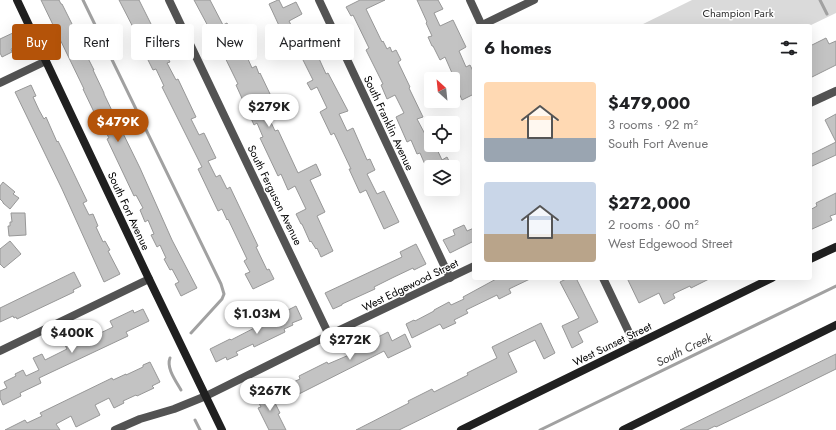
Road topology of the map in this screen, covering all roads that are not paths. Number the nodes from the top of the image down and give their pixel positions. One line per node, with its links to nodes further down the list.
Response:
1 (17, 0): 8 (main road, South Fort Avenue)
2 (169, 0): 20 (street, South Ferguson Avenue)
3 (319, 0): 15 (street, South Franklin Avenue)
4 (470, 0): 6 (street)
5 (534, 0): 7 (street)
6 (481, 24)
7 (486, 24)
8 (46, 61): 9 (street); 16 (main road, South Fort Avenue)
9 (0, 83)
10 (836, 91): 11 (street)
11 (812, 102)
12 (836, 247): 13 (main road)
13 (812, 258)
14 (472, 267): 15 (street, West Edgewood Street)
15 (450, 278): 20 (street, West Edgewood Street)
16 (149, 279): 22 (street); 23 (main road, South Fort Avenue)
17 (603, 280): 21 (street)
18 (768, 280): 21 (main road, West Sunset Street)
19 (836, 325): 28 (main road)
20 (330, 335): 23 (street, West Edgewood Street)
21 (636, 345): 27 (main road, West Sunset Street)
22 (0, 351)
23 (206, 396): 24 (street, West Edgewood Street); 26 (main road, South Fort Avenue)
24 (128, 427): 25 (street, West Edgewood Street)
25 (115, 430)
26 (222, 430)
27 (461, 430)
28 (623, 430)

